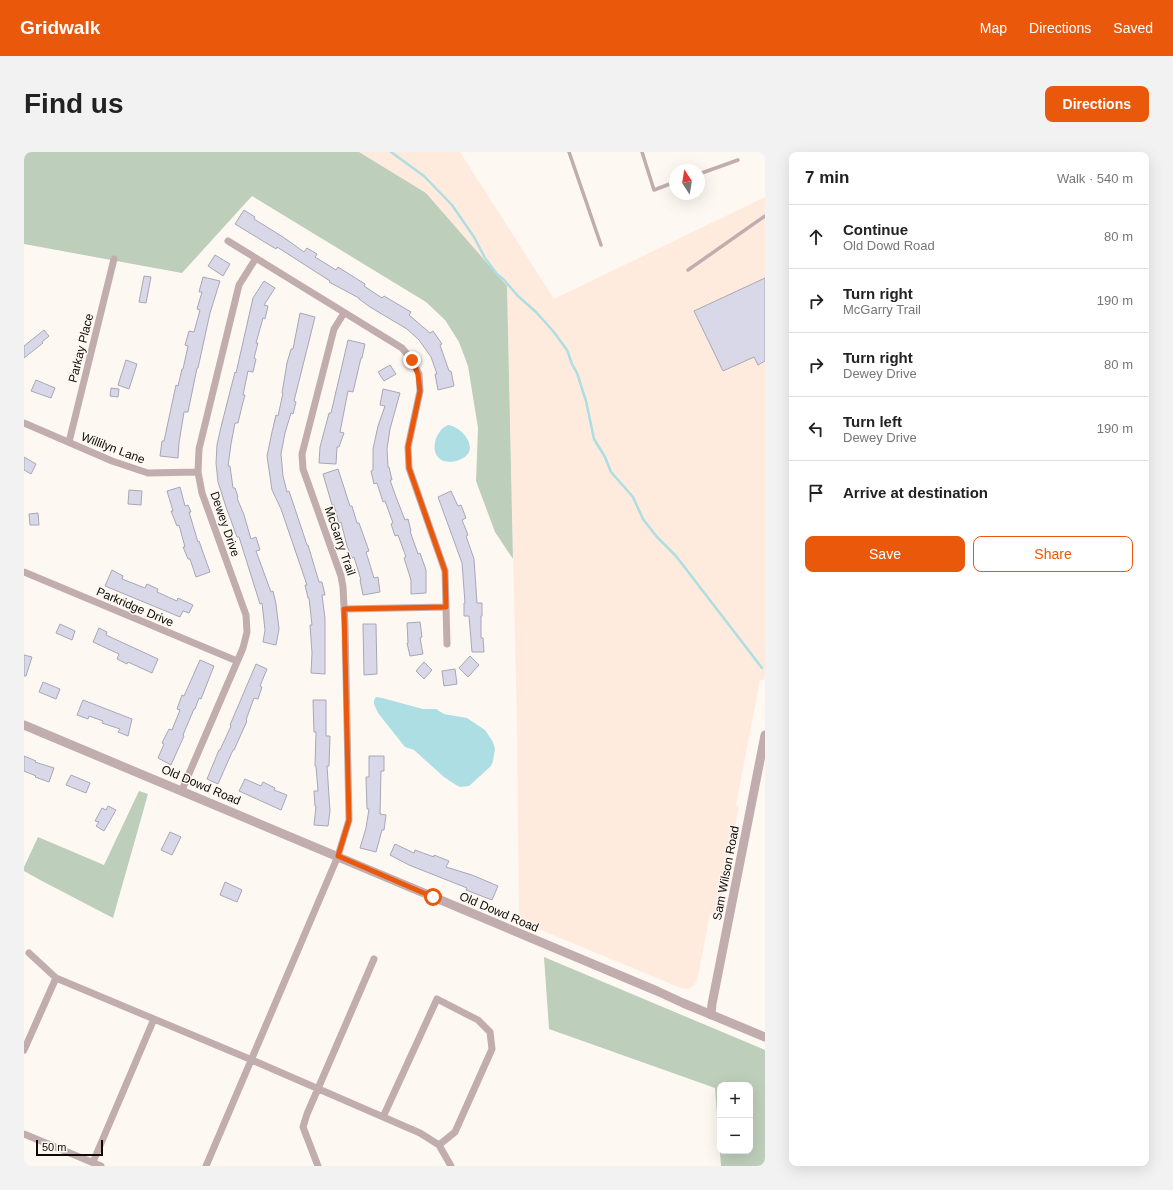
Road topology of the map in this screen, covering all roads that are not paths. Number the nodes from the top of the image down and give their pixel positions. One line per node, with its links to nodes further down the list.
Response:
1 (569, 152): 8 (lane)
2 (642, 152): 5 (lane)
3 (738, 160): 4 (lane)
4 (705, 172)
5 (669, 184)
6 (765, 216): 11 (lane)
7 (228, 241): 9 (street)
8 (601, 245)
9 (256, 258): 12 (street); 15 (street, Dewey Drive)
10 (114, 259): 14 (street, Parkay Place)
11 (688, 270)
12 (344, 313): 17 (street); 18 (street, McGarry Trail)
13 (24, 423): 14 (street, Willilyn Lane)
14 (69, 442): 15 (street, Willilyn Lane)
15 (198, 472): 20 (street, Dewey Drive)
16 (24, 572): 20 (street, Parkridge Drive)
17 (446, 607): 18 (street); 19 (street)
18 (344, 609): 24 (street, McGarry Trail)
19 (447, 644)
20 (237, 661): 23 (street, Dewey Drive)
21 (24, 725): 23 (street, Old Dowd Road)
22 (765, 735): 28 (street, Sam Wilson Road)
23 (182, 790): 24 (street, Old Dowd Road)
24 (338, 856): 28 (street, Old Dowd Road); 32 (street, McGarry Trail)
25 (29, 953): 27 (street)
26 (374, 960): 33 (street)
27 (56, 978): 29 (street); 31 (street)
28 (711, 1015): 30 (street, Old Dowd Road)
29 (154, 1019): 32 (street); 37 (street)
30 (765, 1037)
31 (24, 1050)
32 (252, 1060): 33 (street); 39 (street, McGarry Trail)
33 (318, 1089): 34 (street); 40 (street)
34 (382, 1117): 36 (street); 36 (street)
35 (24, 1134): 37 (street)
36 (439, 1145): 41 (street)
37 (93, 1162): 38 (street)
38 (101, 1166)
39 (206, 1166)
40 (318, 1166)
41 (451, 1166)

